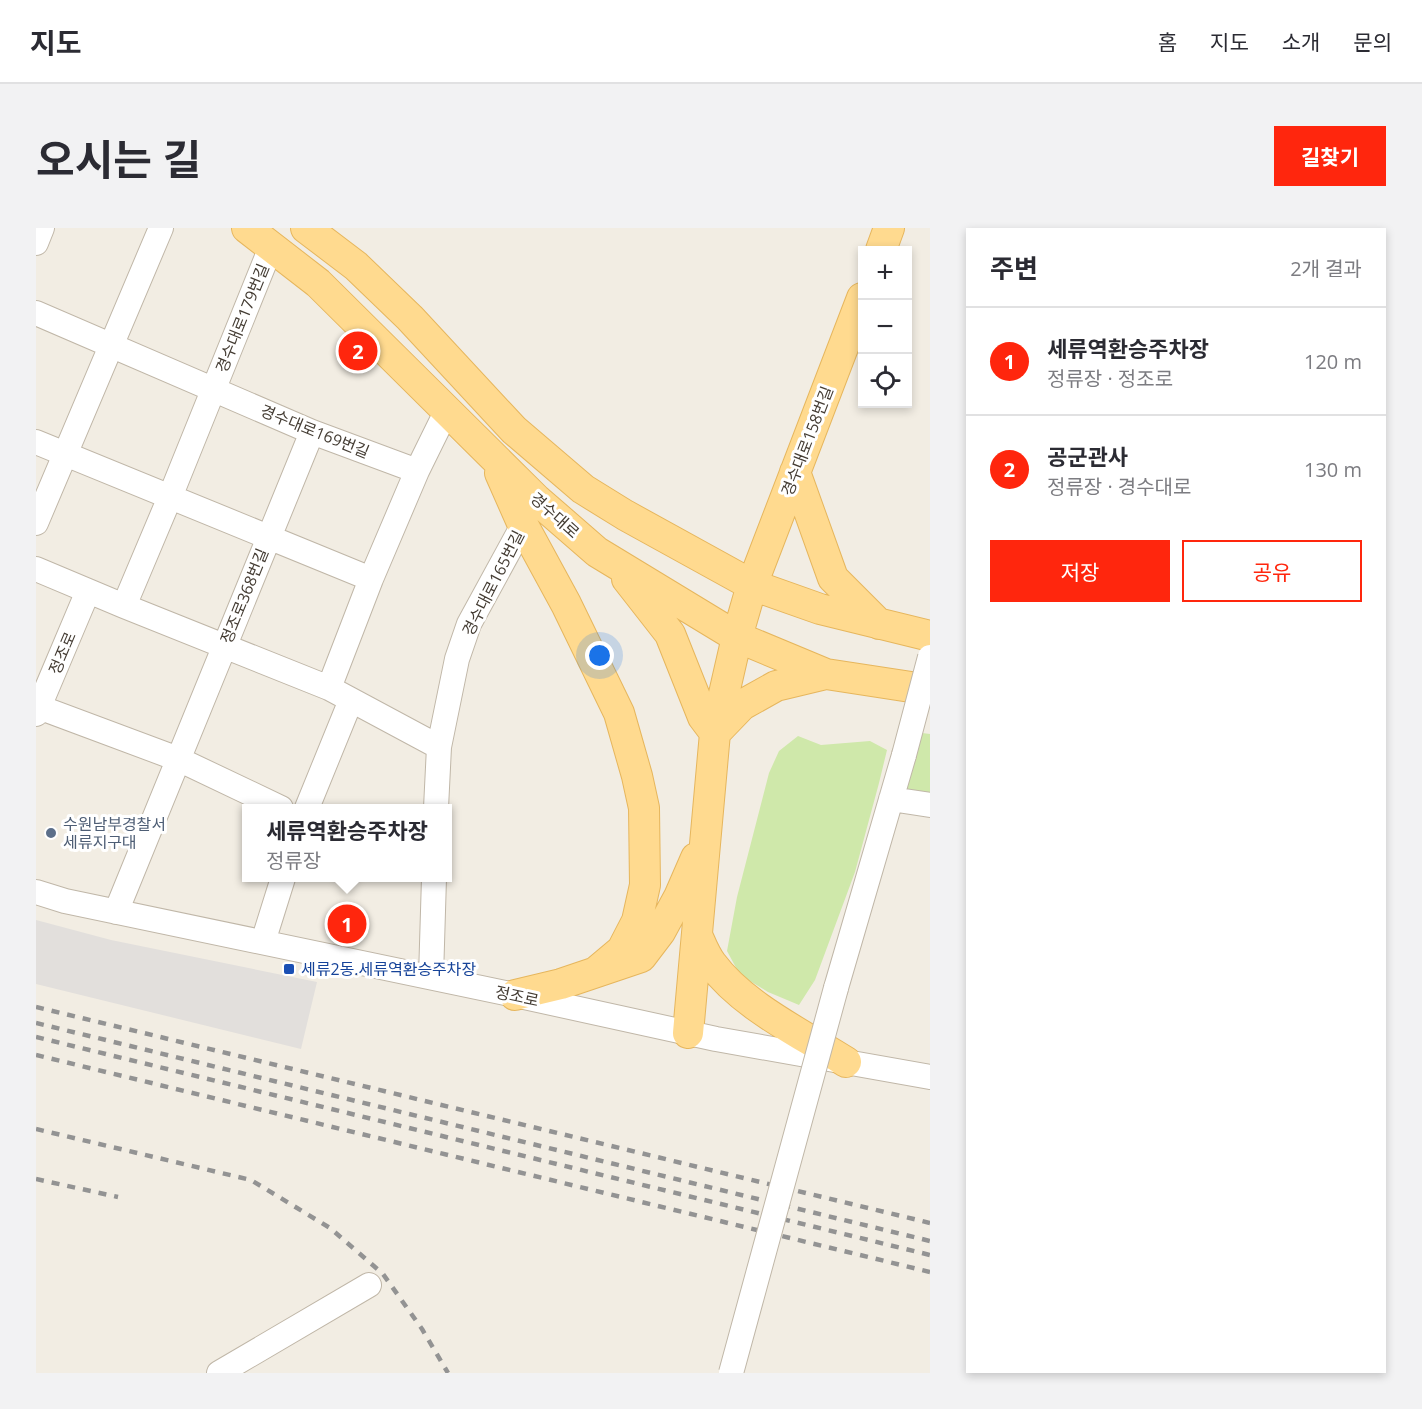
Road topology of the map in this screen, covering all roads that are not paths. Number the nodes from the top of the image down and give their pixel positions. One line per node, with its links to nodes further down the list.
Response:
1 (42, 228): 6 (street)
2 (161, 228): 11 (street)
3 (247, 228): 8 (main road, 경수대로)
4 (306, 228): 27 (main road)
5 (889, 228): 7 (main road)
6 (36, 243)
7 (882, 246)
8 (271, 247): 12 (street, 경수대로179번길); 13 (main road, 경수대로)
9 (861, 300): 19 (main road, 경수대로158번길)
10 (36, 313): 11 (street, 경수대로179번길)
11 (112, 346): 12 (street, 경수대로179번길); 16 (street)
12 (214, 390): 14 (street, 경수대로169번길); 20 (street, 경수대로179번길)
13 (447, 410): 17 (main road, 경수대로); 18 (street)
14 (312, 432): 18 (street, 경수대로169번길); 23 (street, 정조로368번길)
15 (36, 442): 16 (street)
16 (66, 454): 20 (street); 21 (street)
17 (493, 455): 22 (main road); 24 (main road, 경수대로)
18 (417, 471): 26 (street)
19 (795, 472): 27 (main road, 경수대로158번길); 30 (main road)
20 (170, 497): 23 (street); 29 (street, 경수대로179번길)
21 (36, 523)
22 (523, 525): 41 (street, 경수대로165번길); 55 (main road)
23 (268, 537): 26 (street); 33 (street, 정조로368번길)
24 (614, 562): 32 (main road, 경수대로); 40 (main road)
25 (36, 569): 28 (street)
26 (370, 579): 36 (street)
27 (752, 585): 30 (main road); 32 (main road, 경수대로158번길)
28 (88, 591): 29 (street); 39 (street, 정조로)
29 (124, 606): 33 (street)
30 (879, 624): 31 (main road)
31 (930, 636)
32 (736, 637): 35 (main road, 경수대로); 40 (main road, 경수대로158번길)
33 (224, 646): 36 (street); 42 (street, 정조로368번길)
34 (930, 657): 43 (street, bridge)
35 (826, 674): 37 (main road, 경수대로); 40 (main road)
36 (329, 688): 38 (street)
37 (930, 690)
38 (351, 700): 41 (street); 45 (street)
39 (37, 709): 42 (street)
40 (715, 733): 48 (main road, 경수대로158번길)
41 (439, 747): 46 (street, 경수대로165번길)
42 (178, 759): 44 (street); 52 (street, 정조로368번길)
43 (891, 799): 47 (street); 63 (street, bridge)
44 (273, 804)
45 (309, 804)
46 (436, 804)
47 (930, 805)
48 (705, 839): 53 (main road, 경수대로158번길); 55 (main road)
49 (283, 882): 54 (street)
50 (434, 882): 56 (street)
51 (36, 892): 52 (street, 정조로)
52 (116, 912): 54 (street, 정조로)
53 (697, 935): 58 (main road, 경수대로158번길); 59 (main road)
54 (263, 942): 56 (street, 정조로)
55 (597, 971): 57 (main road)
56 (430, 977): 57 (street, 정조로)
57 (515, 995): 58 (street, 정조로)
58 (688, 1033): 59 (street, 정조로)
59 (846, 1062): 60 (street, 정조로)
60 (930, 1077)
61 (369, 1285): 62 (street)
62 (219, 1373)
63 (731, 1373)

